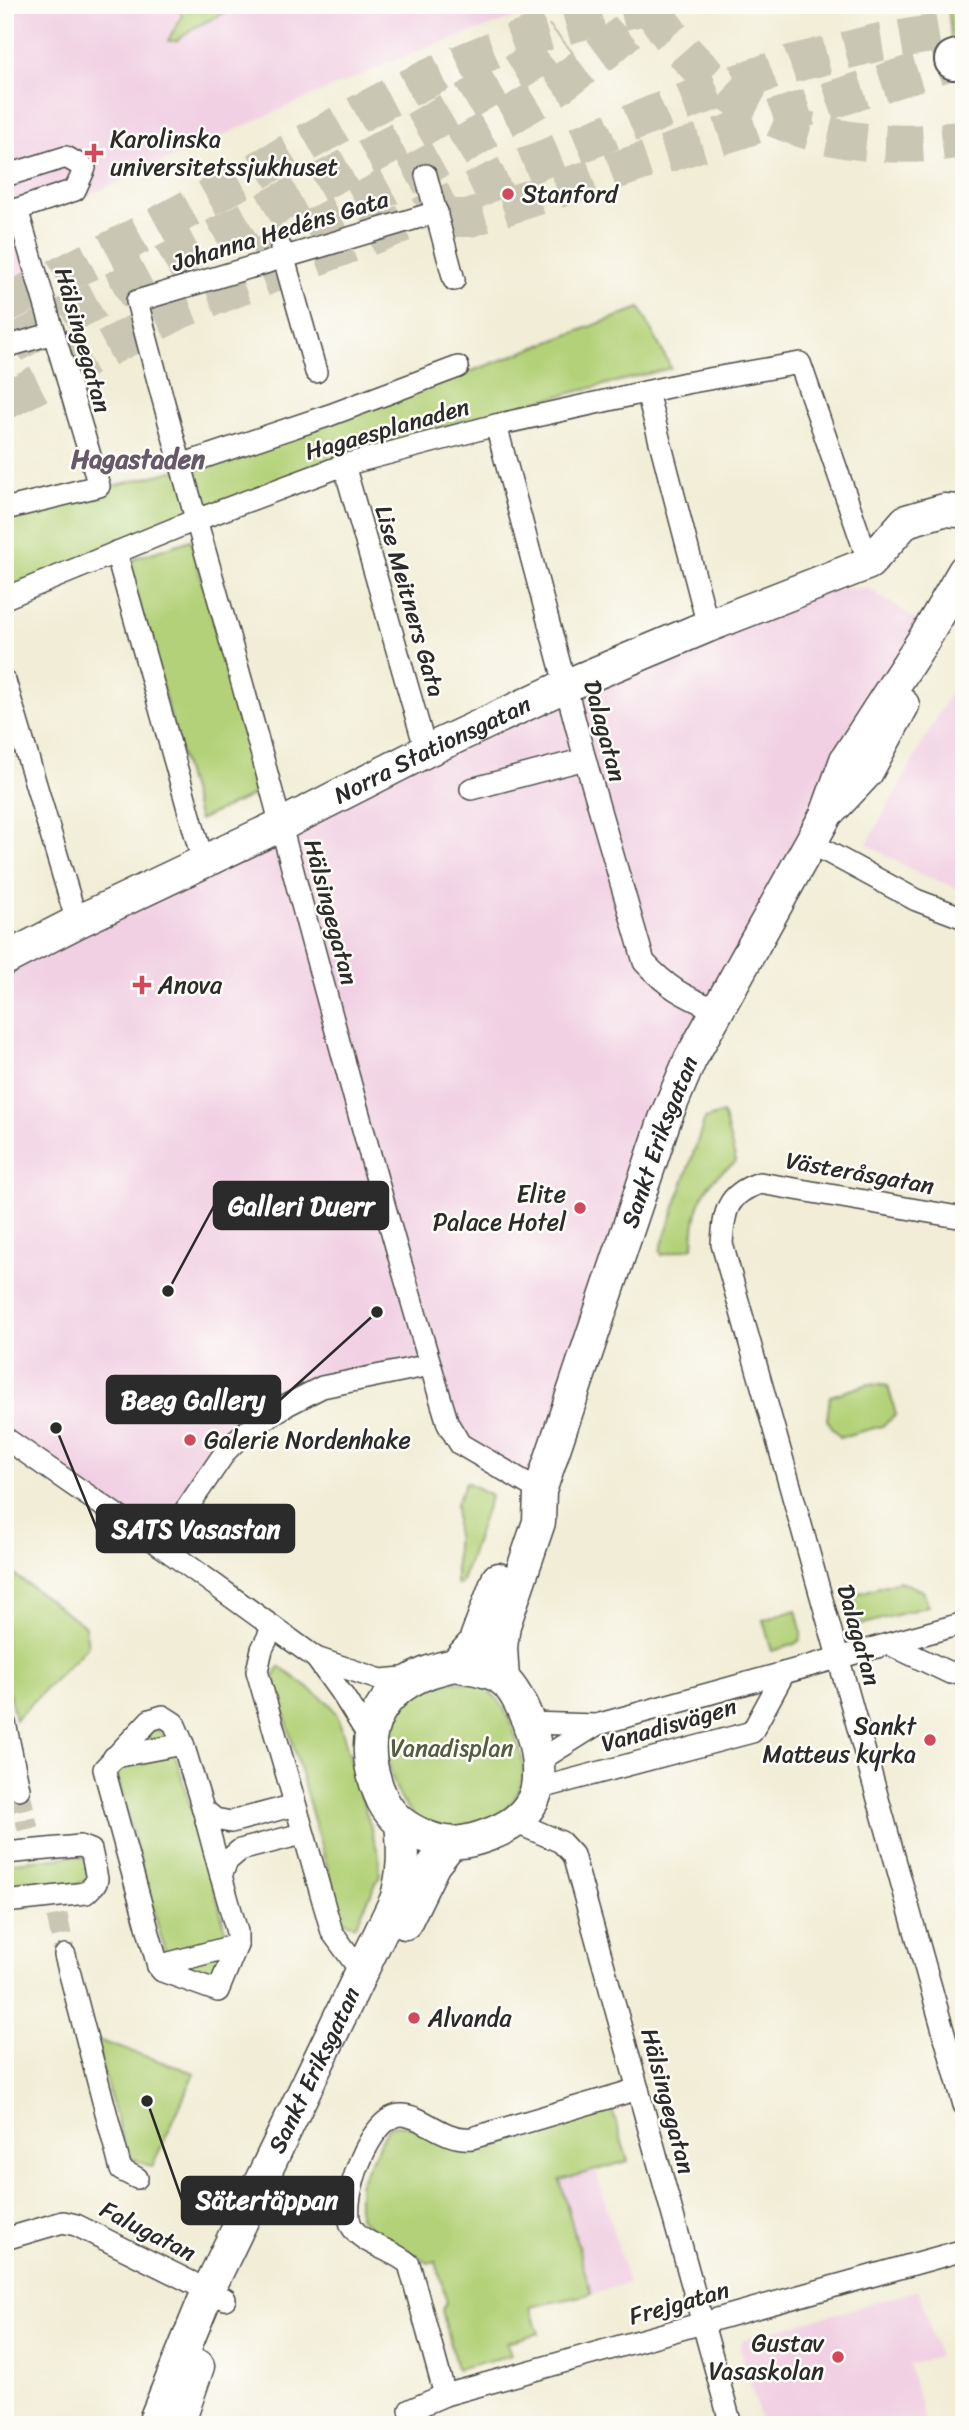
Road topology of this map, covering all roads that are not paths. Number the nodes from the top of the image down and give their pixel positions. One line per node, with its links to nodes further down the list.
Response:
1 (426, 175): 4 (street)
2 (5, 176): 3 (street)
3 (11, 211): 8 (street, Hälsingegatan)
4 (437, 212): 5 (street, Johanna Hedéns Gata); 6 (street)
5 (283, 253): 7 (street, Johanna Hedéns Gata); 11 (street)
6 (454, 280)
7 (137, 301): 14 (street, Hälsingegatan)
8 (54, 333): 9 (street); 17 (street, Hälsingegatan)
9 (5, 347)
10 (458, 367): 14 (street, Hagaesplanaden)
11 (316, 372)
12 (647, 392): 13 (street, Hagaesplanaden); 20 (street, Hagaesplanaden); 24 (street)
13 (496, 425): 15 (street, Hagaesplanaden); 26 (street, Dalagatan)
14 (181, 465): 18 (street, Hälsingegatan)
15 (344, 465): 18 (street, Hagaesplanaden); 27 (street, Lise Meitners Gata)
16 (962, 503): 20 (main road, Norra Stationsgatan)
17 (5, 509)
18 (195, 521): 19 (street, Hagaesplanaden); 31 (street, Hälsingegatan)
19 (116, 552): 22 (street, Hagaesplanaden); 33 (street)
20 (869, 563): 24 (main road, Norra Stationsgatan)
21 (964, 571): 30 (main road, Sankt Eriksgatan)
22 (5, 598)
23 (964, 602): 30 (main road, Sankt Eriksgatan)
24 (708, 626): 26 (main road, Norra Stationsgatan)
25 (5, 681): 35 (street)
26 (565, 686): 27 (main road, Norra Stationsgatan); 28 (street, Dalagatan)
27 (426, 751): 31 (main road, Norra Stationsgatan)
28 (584, 759): 29 (street); 37 (street, Dalagatan)
29 (471, 789)
30 (826, 815): 32 (main road, Sankt Eriksgatan)
31 (281, 825): 33 (main road, Norra Stationsgatan); 40 (street, Hälsingegatan)
32 (811, 843): 34 (street); 37 (main road, Sankt Eriksgatan)
33 (203, 862): 35 (main road, Norra Stationsgatan)
34 (964, 918)
35 (77, 922): 36 (main road, Norra Stationsgatan)
36 (5, 959)
37 (718, 1012): 42 (main road, Sankt Eriksgatan)
38 (964, 1218): 39 (street, Västeråsgatan)
39 (725, 1261): 48 (street, Dalagatan)
40 (430, 1365): 42 (street, Hälsingegatan); 43 (street)
41 (5, 1438): 43 (street)
42 (540, 1490): 49 (main road, Sankt Eriksgatan); 53 (main road, Sankt Eriksgatan)
43 (161, 1546): 45 (street)
44 (964, 1623): 46 (street, Vanadisvägen)
45 (273, 1627): 47 (street); 62 (street)
46 (889, 1644): 48 (street, Vanadisvägen); 50 (street)
47 (316, 1658): 52 (street); 57 (street)
48 (838, 1658): 51 (street, Vanadisvägen); 76 (street, Dalagatan)
49 (455, 1665): 52 (main road); 53 (main road)
50 (964, 1670)
51 (784, 1673): 56 (street, Vanadisvägen); 60 (street, Vanadisvägen)
52 (415, 1677): 57 (main road)
53 (503, 1680): 55 (main road)
54 (5, 1723): 61 (street)
55 (529, 1723): 56 (street, Vanadisvägen); 60 (main road)
56 (596, 1725): 60 (street, Vanadisvägen)
57 (371, 1740): 65 (main road)
58 (183, 1744): 59 (street); 59 (street); 63 (street)
59 (114, 1757): 73 (street)
60 (537, 1775): 64 (main road)
61 (19, 1789)
62 (295, 1805): 63 (street); 66 (street)
63 (203, 1809): 69 (street)
64 (515, 1822): 67 (main road); 75 (street, Hälsingegatan)
65 (401, 1824): 67 (main road); 74 (main road, Sankt Eriksgatan)
66 (302, 1834): 69 (street); 74 (street)
67 (450, 1844): 80 (main road, Sankt Eriksgatan)
68 (5, 1853): 70 (street)
69 (221, 1877): 71 (street)
70 (5, 1902)
71 (237, 1945): 73 (street); 73 (street)
72 (65, 1955): 77 (street)
73 (158, 1966)
74 (362, 1973): 80 (main road, Sankt Eriksgatan)
75 (638, 2089): 81 (street, Hälsingegatan); 83 (street)
76 (964, 2105)
77 (137, 2178)
78 (5, 2239): 80 (street, Falugatan)
79 (964, 2250): 81 (street, Frejgatan)
80 (216, 2295): 82 (main road, Sankt Eriksgatan); 87 (main road, Sankt Eriksgatan)
81 (702, 2324): 83 (street, Frejgatan); 88 (street, Hälsingegatan)
82 (188, 2342): 85 (main road); 86 (main road, Sankt Eriksgatan)
83 (445, 2395): 84 (street, Frejgatan)
84 (410, 2410)
85 (130, 2425)
86 (153, 2425)
87 (178, 2425)
88 (731, 2425)

